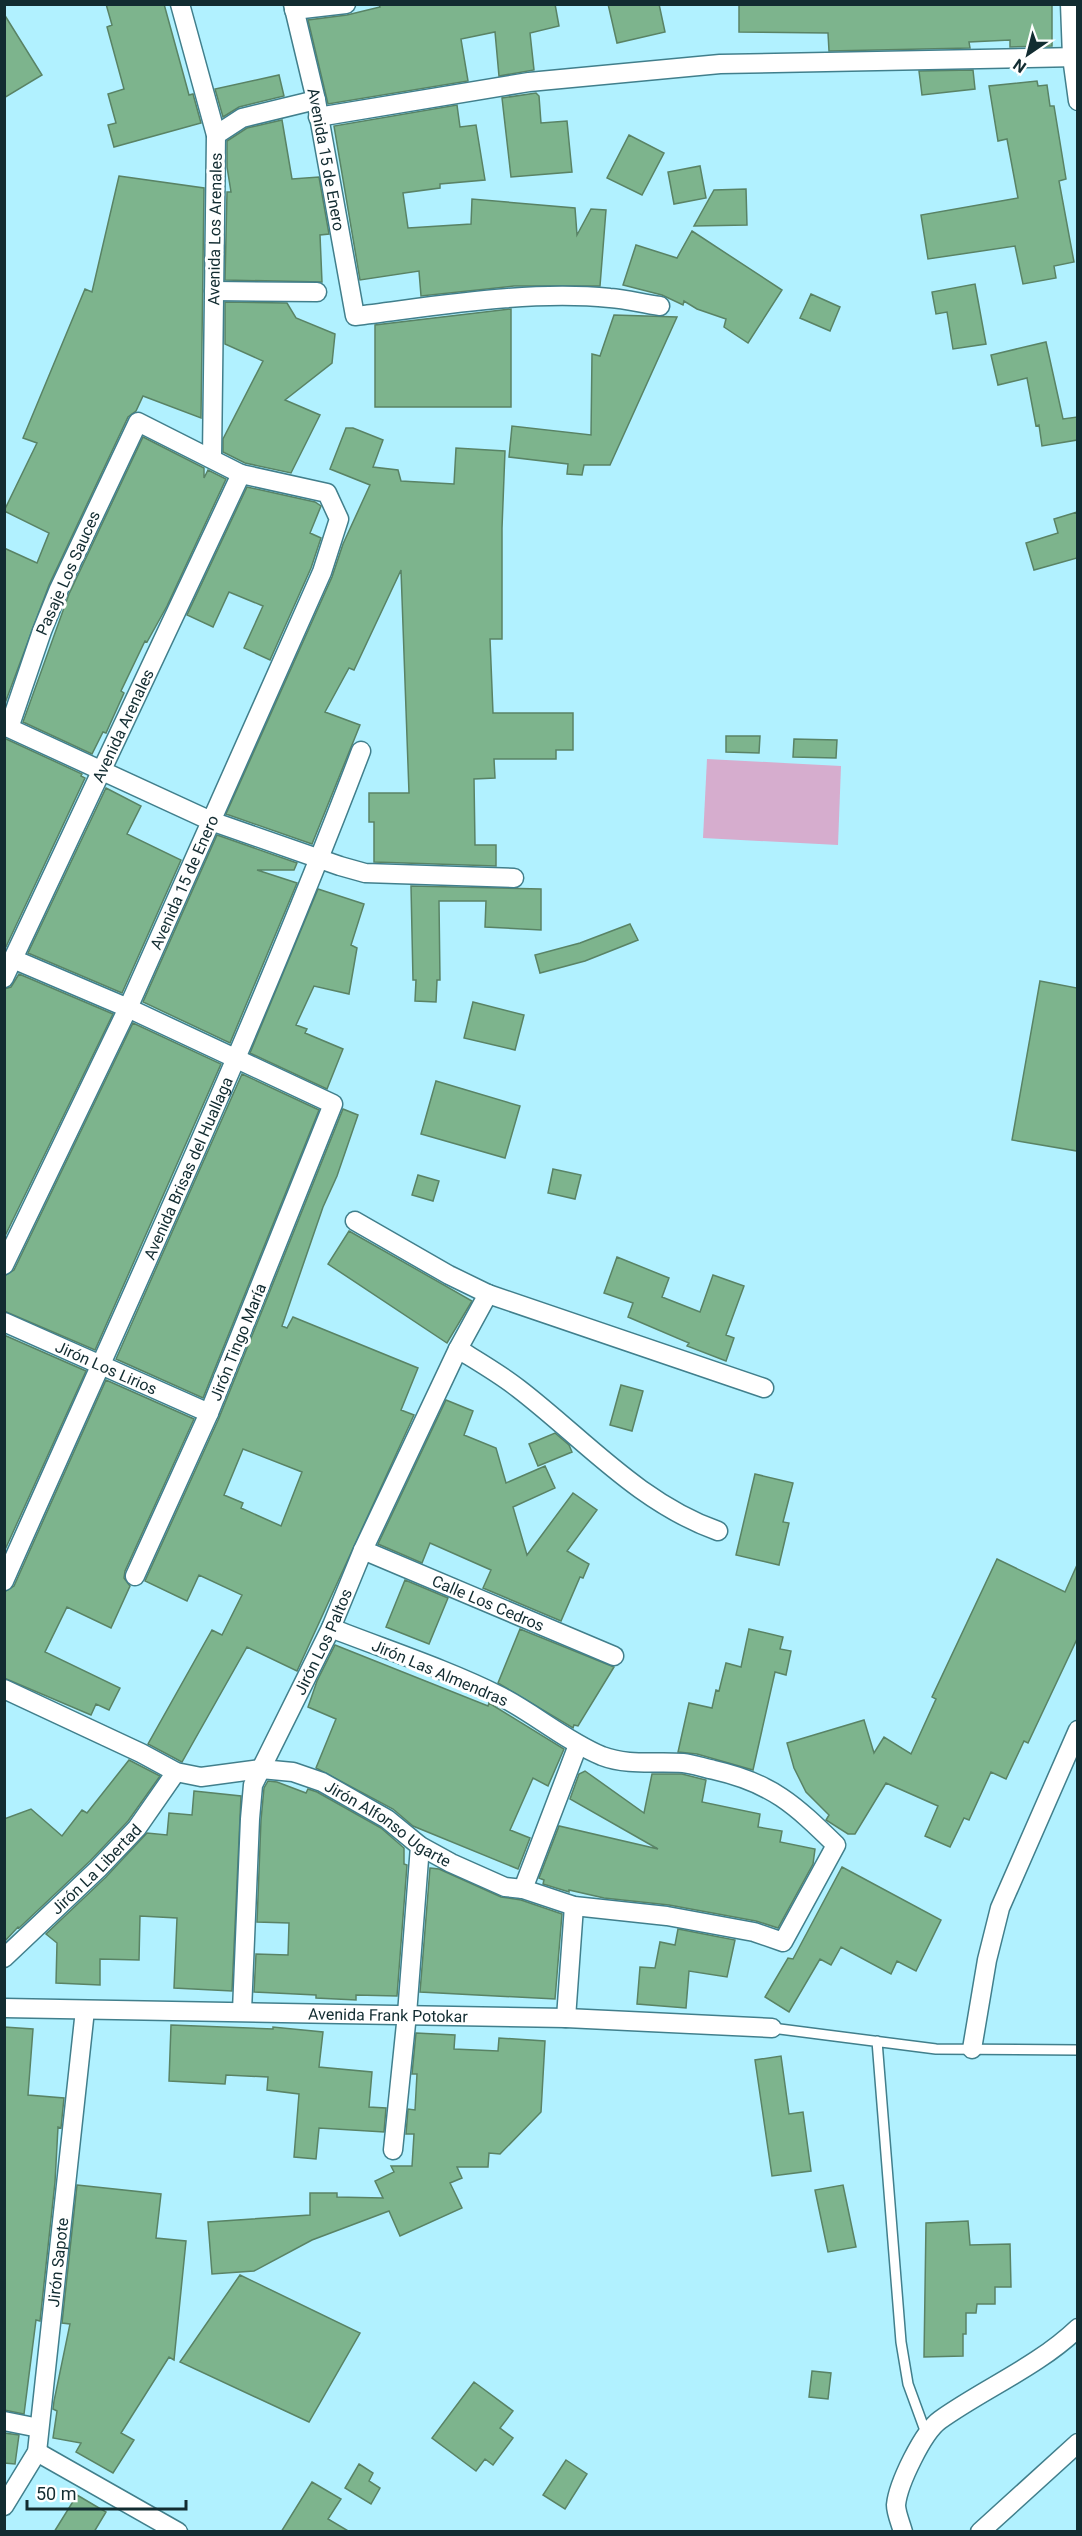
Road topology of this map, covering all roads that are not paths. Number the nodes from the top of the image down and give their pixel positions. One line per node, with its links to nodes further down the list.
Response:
1 (180, 4): 8 (street, Avenida Los Arenales)
2 (346, 4): 4 (street)
3 (1070, 4): 5 (street)
4 (294, 7): 7 (street, Avenida 15 de Enero)
5 (1075, 57): 6 (street); 7 (street)
6 (1077, 100)
7 (317, 109): 8 (street); 11 (street, Avenida 15 de Enero)
8 (216, 135): 9 (street, Avenida Los Arenales)
9 (214, 291): 10 (street); 12 (street, Avenida Los Arenales)
10 (317, 292)
11 (660, 306)
12 (212, 458): 13 (street); 15 (street, Pasaje Los Sauces)
13 (241, 474): 15 (street, Avenida Arenales); 16 (street, Avenida 15 de Enero)
14 (361, 751): 17 (street, Avenida Brisas del Huallaga)
15 (102, 772): 16 (street); 19 (street, Avenida Arenales)
16 (211, 821): 17 (street); 21 (street, Avenida 15 de Enero)
17 (320, 859): 18 (street); 22 (street, Avenida Brisas del Huallaga)
18 (514, 878)
19 (13, 959): 20 (street, Avenida Arenales); 21 (street)
20 (4, 978)
21 (128, 1008): 22 (street); 24 (street, Avenida 15 de Enero)
22 (235, 1059): 28 (street, Avenida Brisas del Huallaga); 30 (street, Jirón Tingo María)
23 (355, 1221): 25 (street)
24 (4, 1265)
25 (488, 1294): 27 (street, Jirón Los Paltos); 29 (street)
26 (4, 1323): 28 (street, Jirón Los Lirios)
27 (458, 1349): 31 (street); 32 (street, Jirón Los Paltos)
28 (99, 1365): 30 (street, Jirón Los Lirios); 34 (street, Avenida Brisas del Huallaga)
29 (764, 1388)
30 (209, 1413): 33 (street, Jirón Tingo María)
31 (718, 1531)
32 (363, 1550): 35 (street, Jirón Los Paltos); 36 (street, Calle Los Cedros)
33 (135, 1576)
34 (4, 1581)
35 (331, 1628): 39 (street, Jirón Las Almendras); 40 (street, Jirón Los Paltos)
36 (614, 1656)
37 (4, 1689): 41 (street, Jirón Alfonso Ugarte)
38 (1077, 1730): 54 (street)
39 (578, 1745): 43 (street); 45 (street, Jirón Las Almendras)
40 (261, 1769): 41 (street, Jirón Alfonso Ugarte); 42 (street, Jirón Alfonso Ugarte); 49 (street, Jirón Los Paltos)
41 (176, 1772): 46 (street, Jirón La Libertad)
42 (420, 1846): 43 (street, Jirón Alfonso Ugarte); 50 (street)
43 (523, 1889): 44 (street, Jirón Alfonso Ugarte)
44 (574, 1906): 45 (street, Jirón Alfonso Ugarte); 51 (street)
45 (783, 1942)
46 (4, 1958)
47 (4, 2008): 48 (street, Avenida Frank Potokar)
48 (85, 2010): 49 (street, Avenida Frank Potokar); 59 (street, Jirón Sapote)
49 (242, 2011): 50 (street, Avenida Frank Potokar)
50 (407, 2014): 51 (street, Avenida Frank Potokar); 56 (street)
51 (566, 2018): 52 (street, Avenida Frank Potokar)
52 (772, 2028): 53 (lane)
53 (877, 2041): 54 (lane); 60 (lane)
54 (972, 2049): 55 (lane)
55 (1077, 2050)
56 (393, 2150)
57 (1077, 2328): 60 (street)
58 (4, 2421): 59 (street)
59 (39, 2427): 62 (street, Jirón Sapote)
60 (927, 2436): 65 (street)
61 (1077, 2443): 66 (street)
62 (37, 2452): 63 (street, Jirón Sapote); 64 (street)
63 (4, 2506)
64 (178, 2532)
65 (903, 2532)
66 (980, 2532)

